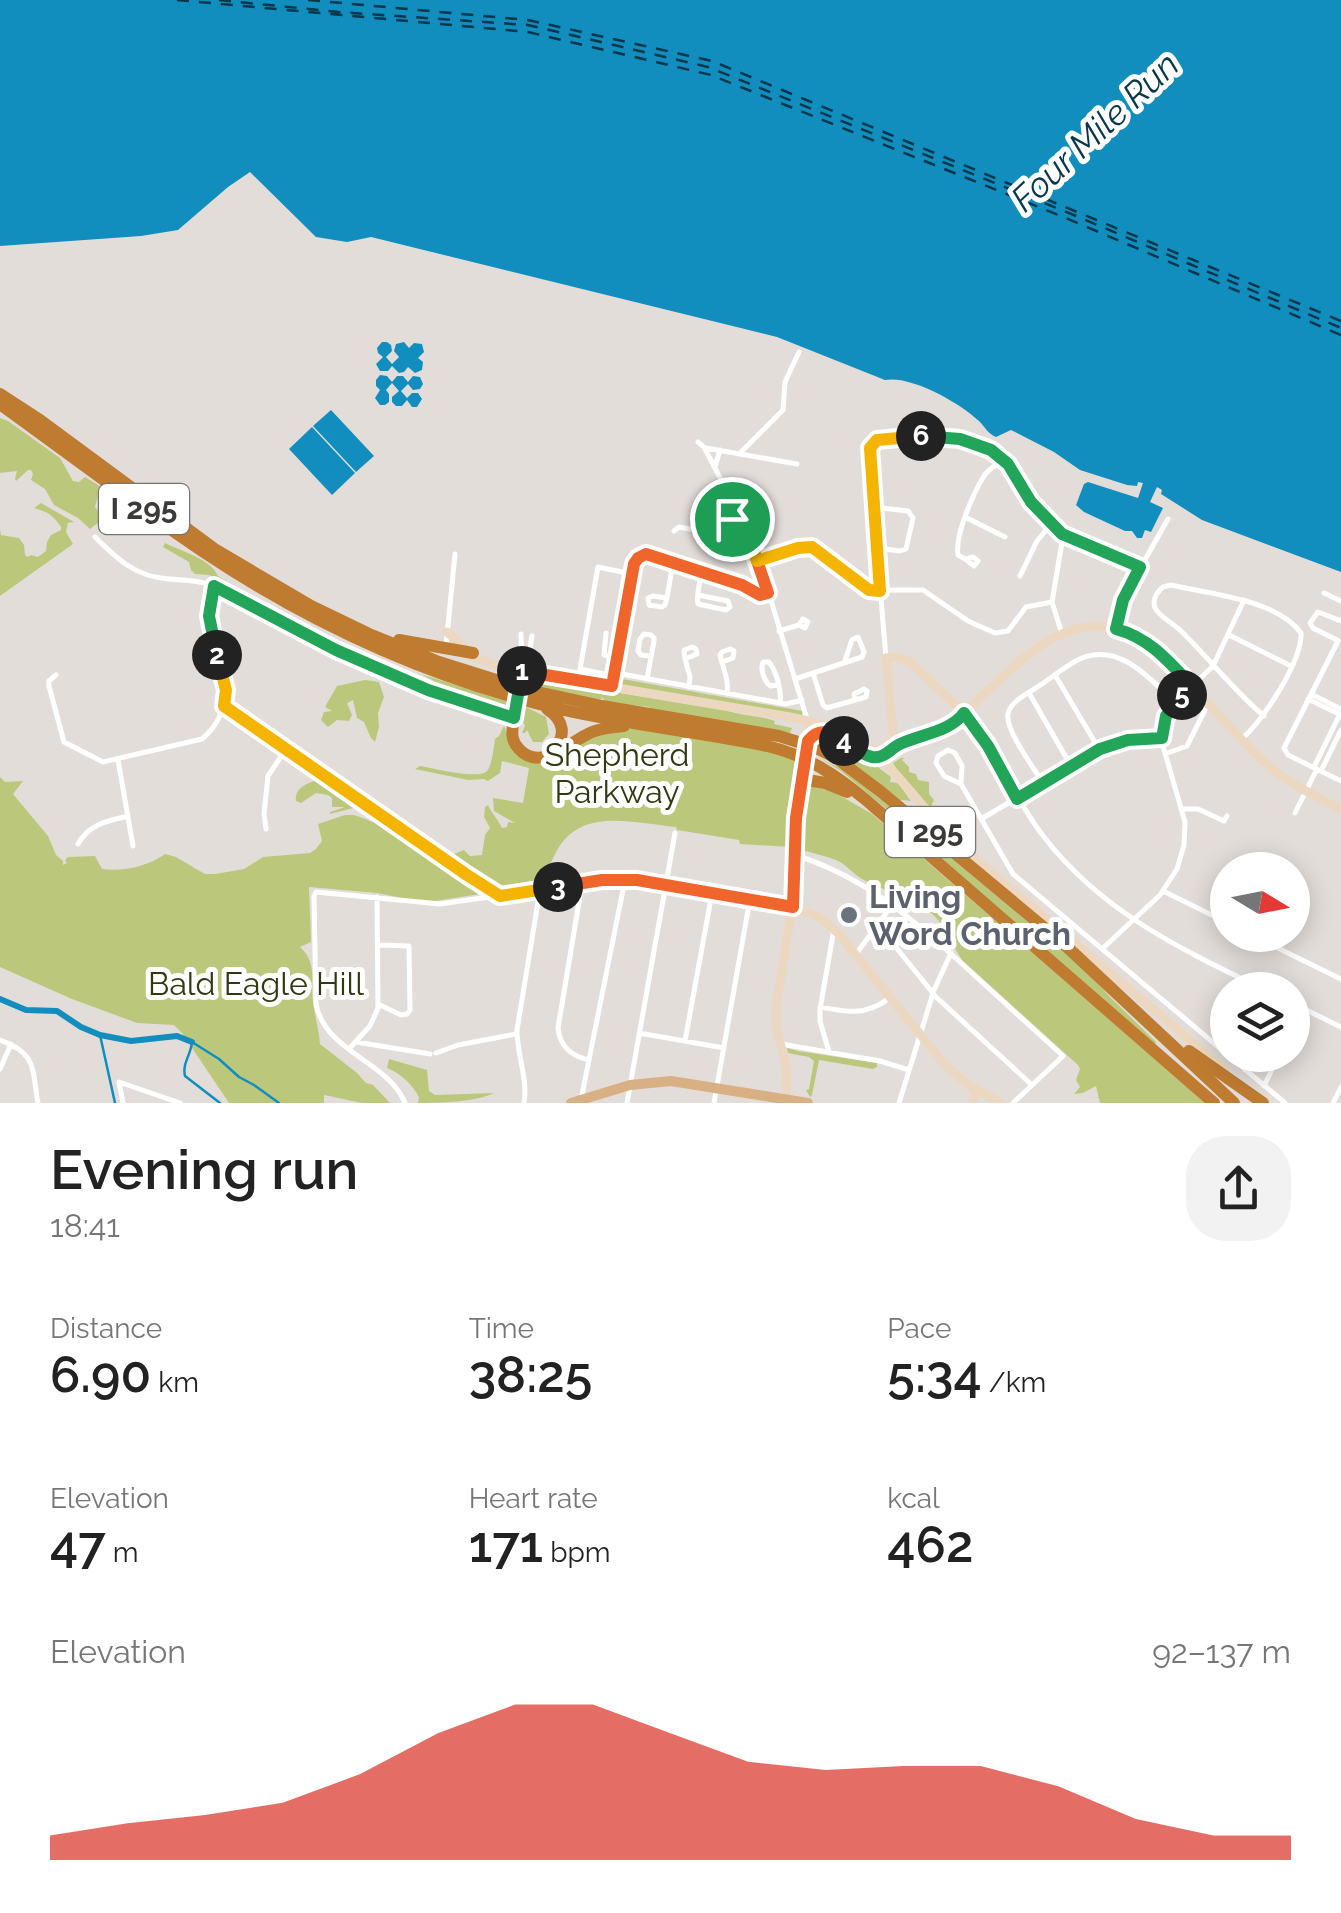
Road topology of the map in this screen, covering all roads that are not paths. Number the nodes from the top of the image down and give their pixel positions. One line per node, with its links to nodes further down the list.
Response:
1 (799, 352): 7 (street)
2 (0, 394): 35 (highway, I 295)
3 (0, 404): 76 (highway, I 295)
4 (698, 442): 5 (street)
5 (704, 447): 6 (street); 10 (street)
6 (720, 450): 7 (street); 10 (street)
7 (740, 454): 9 (street)
8 (1003, 459): 11 (street); 12 (street); 15 (street)
9 (797, 464)
10 (715, 467): 14 (street)
11 (873, 507): 22 (street); 22 (street)
12 (966, 517): 18 (street); 24 (street)
13 (1168, 519): 27 (street)
14 (734, 521): 17 (street); 21 (street)
15 (1051, 524): 19 (street); 29 (street)
16 (674, 530): 17 (street)
17 (726, 535): 21 (street)
18 (1005, 536)
19 (1063, 536): 27 (street); 40 (street)
20 (95, 537): 31 (street)
21 (750, 540): 25 (street)
22 (877, 548): 32 (street)
23 (455, 554): 45 (street)
24 (965, 559)
25 (757, 561): 32 (street); 33 (street)
26 (673, 562): 28 (street); 30 (street); 37 (street)
27 (1140, 567): 43 (street)
28 (702, 572): 33 (street); 36 (street)
29 (1020, 576)
30 (632, 579): 58 (street); 68 (street)
31 (214, 586): 83 (street); 87 (street)
32 (880, 591): 40 (street); 57 (street)
33 (768, 593): 44 (street)
34 (1324, 593): 39 (street)
35 (291, 595): 52 (highway); 76 (highway, I 295)
36 (698, 596): 36 (street)
37 (667, 598)
38 (1244, 600): 49 (street); 62 (street); 63 (street)
39 (1341, 601)
40 (1052, 602): 48 (street)
41 (1341, 621): 51 (street)
42 (799, 625): 44 (street)
43 (1116, 629): 48 (street); 72 (street)
44 (781, 631): 70 (street)
45 (447, 632): 52 (street); 53 (street)
46 (606, 633): 58 (street)
47 (521, 634): 54 (street)
48 (1062, 634): 84 (street)
49 (1229, 634): 62 (street); 63 (street)
50 (532, 636): 54 (street)
51 (1340, 642): 77 (street)
52 (446, 649): 53 (highway); 64 (street)
53 (473, 653): 61 (street)
54 (526, 654): 61 (street); 64 (street)
55 (651, 656): 55 (street); 69 (street)
56 (685, 658): 73 (street)
57 (886, 658): 84 (street); 92 (street)
58 (617, 660): 68 (street)
59 (722, 662): 75 (street)
60 (844, 662): 60 (street); 65 (street)
61 (511, 666): 64 (street)
62 (1213, 666): 72 (street); 86 (street)
63 (1291, 666): 86 (street)
64 (526, 671): 68 (street); 87 (street)
65 (813, 673): 70 (street); 79 (street)
66 (56, 675): 101 (street)
67 (1055, 675): 74 (street); 80 (street); 96 (street)
68 (614, 678): 69 (street); 88 (street)
69 (647, 679): 73 (street)
70 (796, 679): 78 (street)
71 (778, 684): 71 (street); 81 (street)
72 (1192, 686): 80 (street); 82 (street)
73 (689, 687): 75 (street)
74 (1028, 693): 102 (street); 106 (street)
75 (727, 694): 81 (street)
76 (519, 696): 87 (highway); 91 (highway, I 295); 98 (highway, I 295)
77 (1310, 697): 85 (street); 103 (street)
78 (803, 700): 81 (street); 88 (street)
79 (855, 700)
80 (1175, 702): 93 (street)
81 (780, 703)
82 (1208, 704): 94 (street); 100 (street)
83 (224, 706): 97 (street); 101 (street)
84 (964, 713): 95 (street); 109 (street)
85 (1340, 714): 103 (street)
86 (1264, 716): 94 (street)
87 (515, 719): 91 (highway)
88 (809, 724): 90 (street); 98 (street); 99 (street)
89 (1341, 730): 103 (street)
90 (830, 733): 98 (street); 99 (street)
91 (696, 734): 98 (highway, I 295)
92 (895, 737): 95 (street); 99 (street)
93 (1162, 738): 96 (street); 100 (street)
94 (1242, 740): 108 (street)
95 (907, 742): 99 (street)
96 (1099, 749): 102 (street)
97 (286, 750): 117 (street); 129 (street)
98 (806, 750): 104 (street); 118 (highway, I 295); 136 (highway, I 295)
99 (884, 751): 116 (street)
100 (1165, 754): 110 (street)
101 (118, 760): 113 (street)
102 (1070, 766): 106 (street)
103 (1317, 769): 105 (street); 108 (street)
104 (802, 779): 118 (highway); 122 (street)
105 (1341, 782)
106 (1043, 783): 109 (street)
107 (961, 784): 107 (street); 115 (street)
108 (1306, 791): 111 (street); 112 (street)
109 (1017, 799): 115 (street); 135 (street)
110 (1182, 809): 114 (street); 127 (street)
111 (1341, 809)
112 (1295, 813)
113 (128, 816): 120 (street); 121 (street)
114 (1227, 816)
115 (981, 819): 140 (street)
116 (937, 823): 136 (highway); 196 (street)
117 (266, 829)
118 (899, 829): 150 (highway, I 295)
119 (675, 833): 125 (street)
120 (78, 844)
121 (133, 846)
122 (795, 855): 132 (street); 133 (street)
123 (625, 880): 124 (street); 125 (street); 168 (street)
124 (582, 884): 126 (street); 168 (street)
125 (665, 884): 128 (street); 154 (street)
126 (540, 890): 129 (street); 155 (street)
127 (1163, 891): 134 (street); 135 (street)
128 (712, 892): 131 (street); 160 (street)
129 (500, 896): 130 (street)
130 (377, 898): 139 (street); 166 (street)
131 (750, 900): 133 (street); 165 (street)
132 (893, 904): 137 (street); 142 (street)
133 (793, 907): 138 (street); 164 (street)
134 (1210, 914)
135 (1134, 920): 140 (street); 144 (street)
136 (1040, 924): 146 (highway, I 295)
137 (878, 925): 143 (street); 147 (street)
138 (834, 929): 143 (street); 151 (street)
139 (378, 944): 149 (street); 149 (street)
140 (1102, 949): 159 (street)
141 (1286, 952): 145 (street)
142 (950, 953): 147 (street); 175 (street)
143 (856, 954): 148 (street)
144 (1229, 972)
145 (1341, 979)
146 (1117, 993): 195 (highway, I 295); 196 (highway)
147 (933, 994): 156 (street); 175 (street)
148 (891, 997): 151 (street); 156 (street)
149 (378, 1004): 157 (street)
150 (1100, 1004): 193 (highway); 194 (highway, I 295)
151 (820, 1007): 167 (street)
152 (1310, 1012): 153 (street)
153 (1341, 1027)
154 (640, 1033): 160 (street); 173 (street)
155 (513, 1034): 162 (street); 185 (street)
156 (921, 1034): 170 (street); 174 (street)
157 (362, 1035): 161 (street); 162 (street)
158 (0, 1040): 163 (street)
159 (1210, 1040)
160 (685, 1041): 165 (street)
161 (356, 1042): 162 (street); 166 (street)
162 (370, 1043)
163 (11, 1044): 169 (street); 181 (street)
164 (781, 1044): 167 (street); 179 (street)
165 (724, 1048): 177 (street)
166 (349, 1049): 184 (street)
167 (829, 1052): 170 (street)
168 (590, 1060): 180 (street)
169 (0, 1068)
170 (910, 1070): 189 (street)
171 (1247, 1072): 176 (street)
172 (1271, 1072): 176 (street)
173 (630, 1085): 177 (main road); 180 (main road); 186 (street)
174 (970, 1085): 190 (street); 191 (street)
175 (1032, 1085): 192 (street)
176 (1264, 1086): 197 (street)
177 (718, 1087): 179 (main road); 187 (street)
178 (1341, 1088): 198 (street)
179 (786, 1101): 188 (main road)
180 (578, 1102)
181 (38, 1103)
182 (123, 1103): 183 (street)
183 (180, 1103)
184 (405, 1103)
185 (524, 1103)
186 (627, 1103)
187 (714, 1103)
188 (808, 1103)
189 (899, 1103)
190 (972, 1103)
191 (1000, 1103)
192 (1013, 1103)
193 (1201, 1103)
194 (1214, 1103)
195 (1234, 1103)
196 (1263, 1103)
197 (1285, 1103)
198 (1333, 1103)

